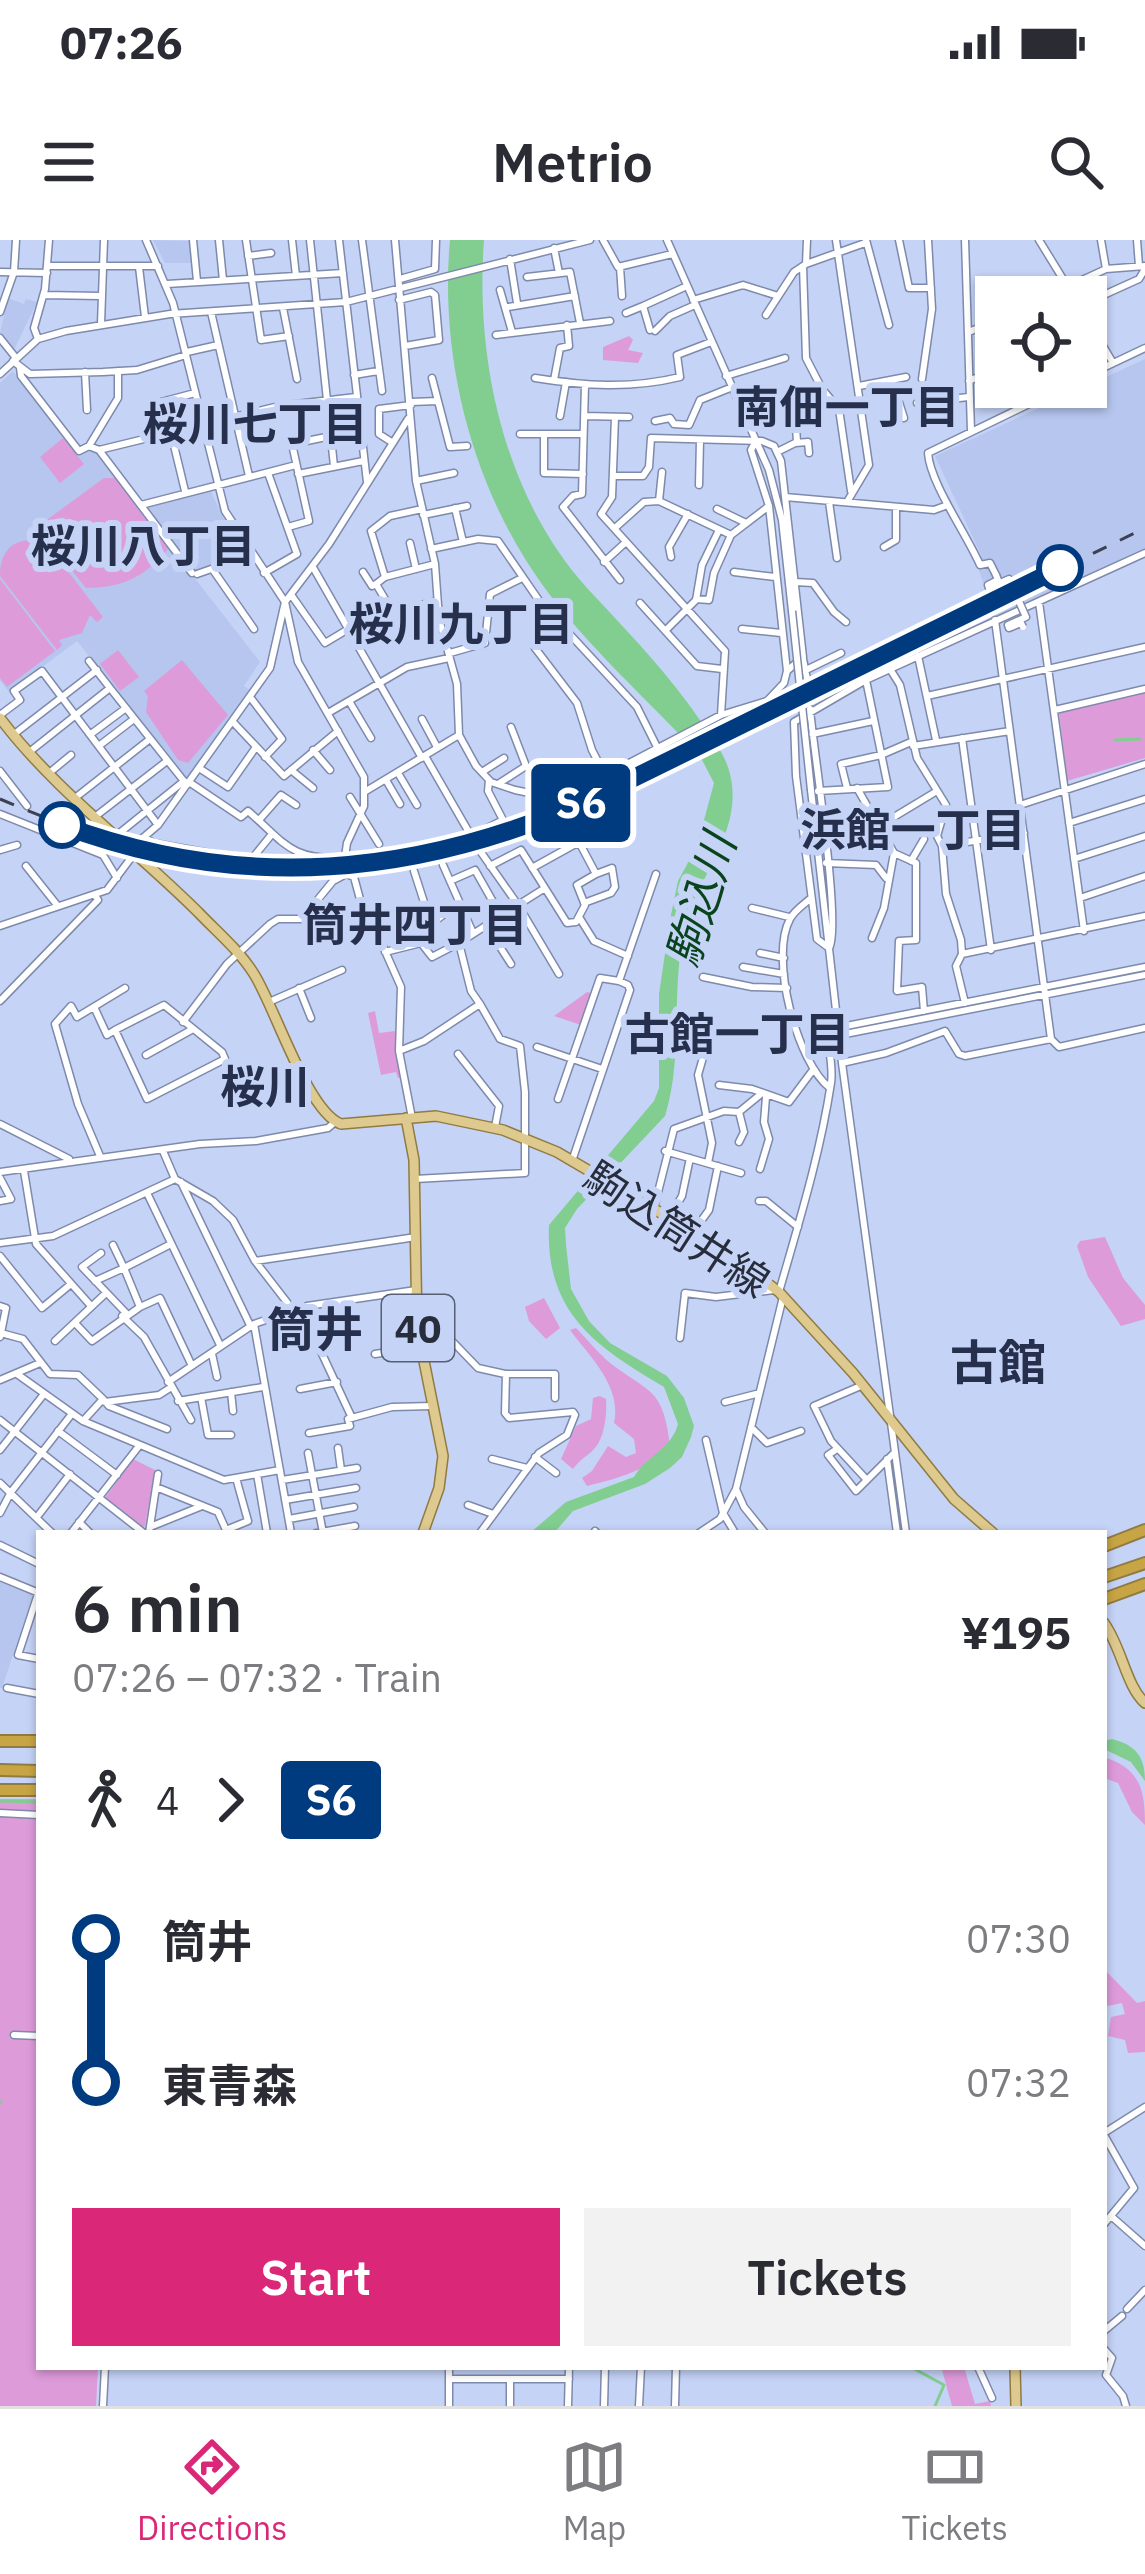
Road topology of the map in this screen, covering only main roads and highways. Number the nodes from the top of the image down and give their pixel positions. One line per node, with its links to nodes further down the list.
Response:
1 (0, 716): 2 (main road, 駒込筒井線)
2 (409, 1118): 3 (main road, 40); 4 (main road, 駒込筒井線)
3 (424, 1530)
4 (990, 1530)
5 (1145, 1530): 6 (highway)
6 (1107, 1545)
7 (1145, 1563): 8 (highway)
8 (1107, 1576)
9 (1145, 1584): 10 (highway)
10 (1107, 1598)
11 (1107, 1628): 12 (main road)
12 (1145, 1703)
13 (0, 1742): 14 (highway)
14 (36, 1742)
15 (0, 1770): 16 (highway)
16 (36, 1771)
17 (0, 1790): 18 (highway)
18 (36, 1790)
19 (1013, 2370): 20 (main road)
20 (1013, 2406)

